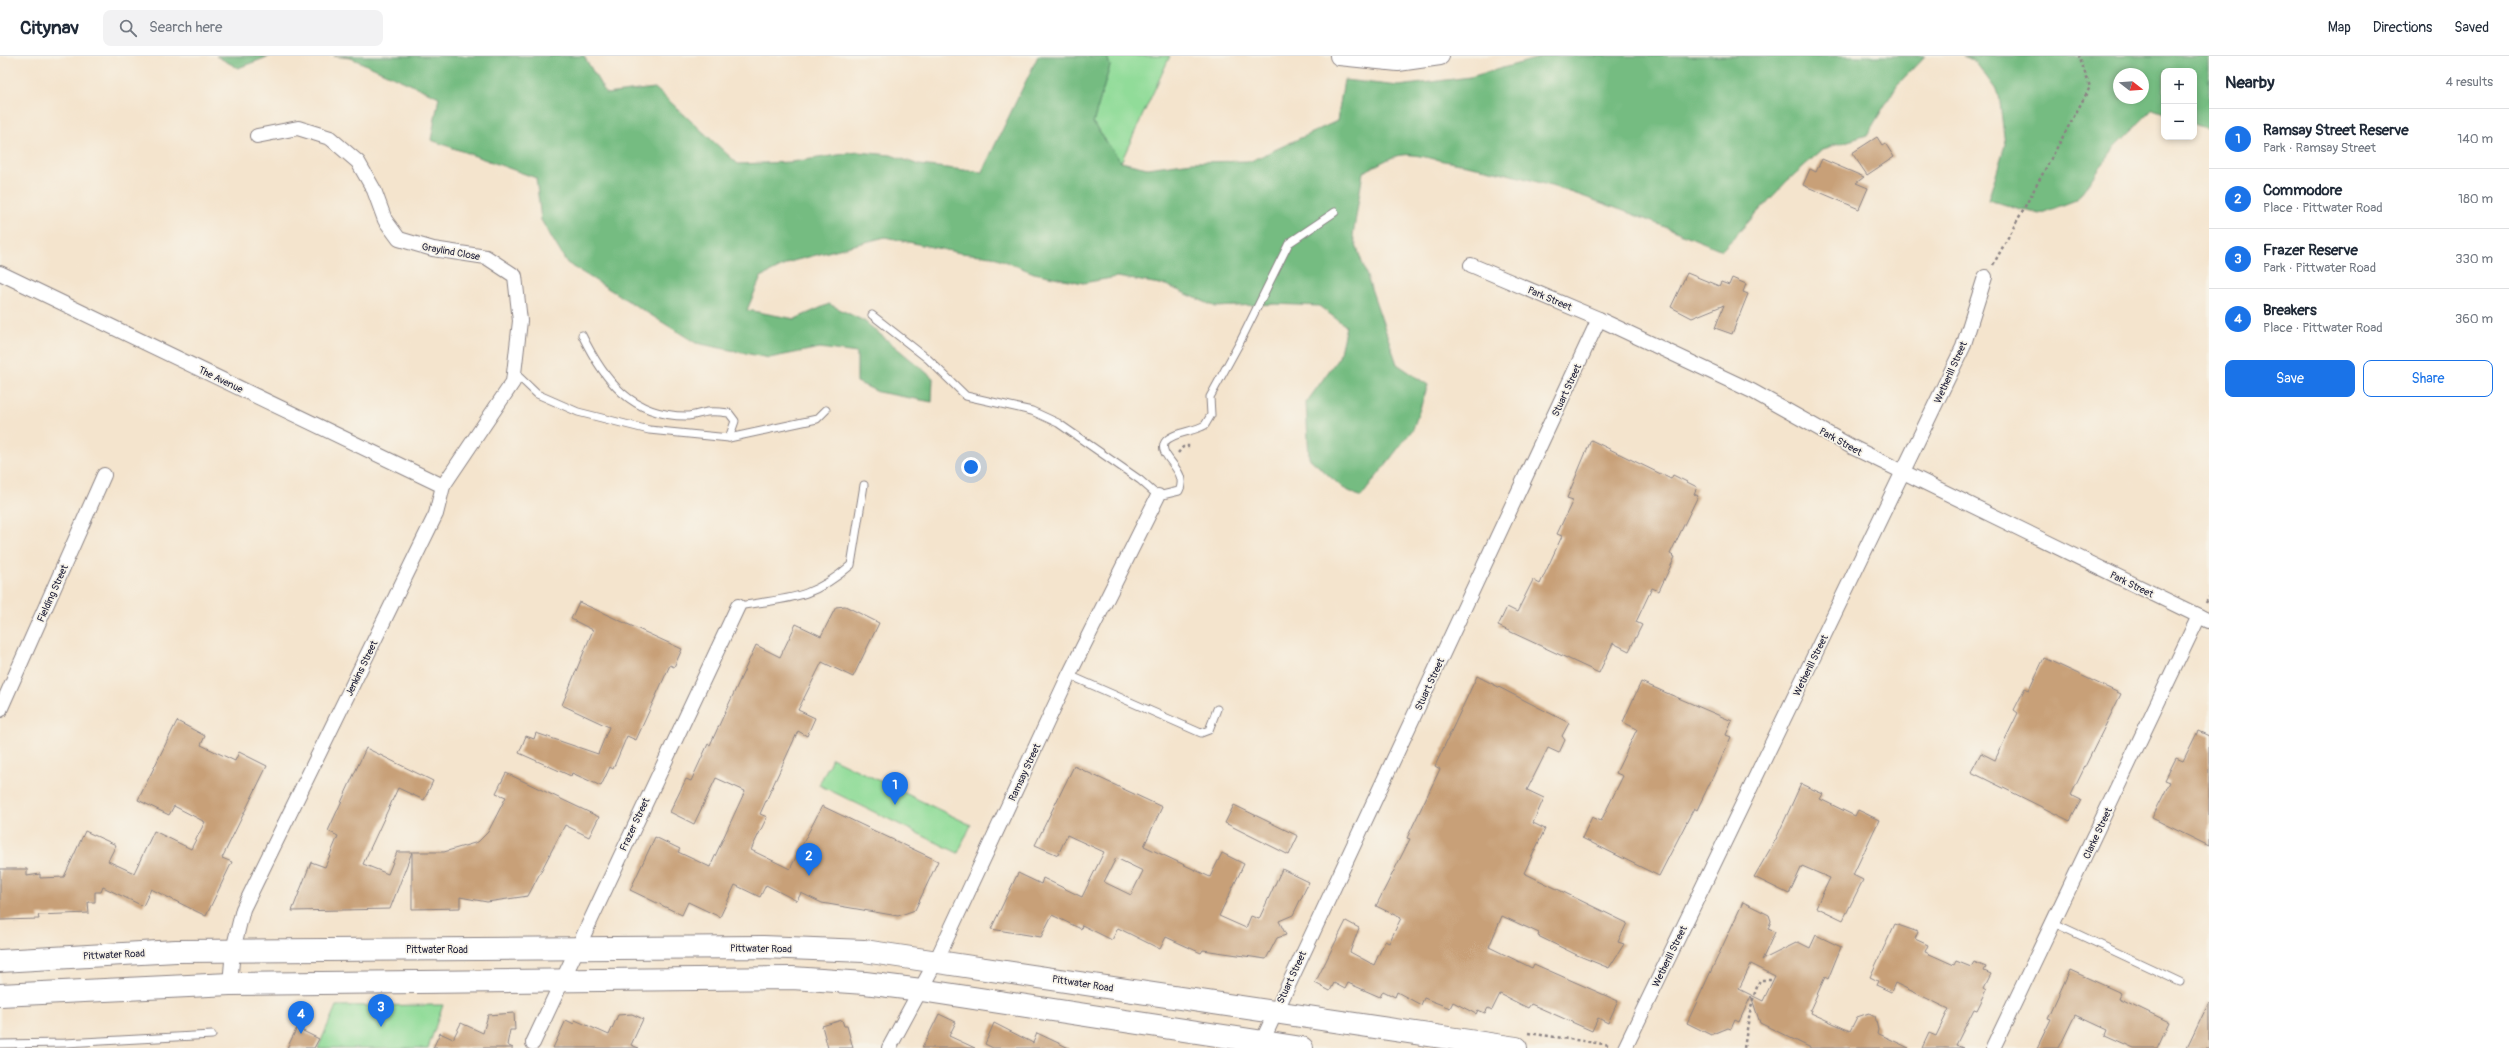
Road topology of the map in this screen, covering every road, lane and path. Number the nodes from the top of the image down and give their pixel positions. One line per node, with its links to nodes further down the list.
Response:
1 (1339, 56): 4 (street)
2 (1440, 56): 4 (street)
3 (2079, 56): 9 (path)
4 (1368, 58)
5 (257, 136): 13 (street, Graylind Close)
6 (1335, 212): 20 (lane)
7 (1471, 265): 11 (street, Park Street)
8 (0, 273): 19 (street, The Avenue)
9 (1985, 277): 16 (street, Wetherill Street)
10 (872, 315): 20 (lane)
11 (1600, 320): 16 (street, Park Street); 37 (street, Stuart Street)
12 (582, 335): 15 (lane)
13 (515, 368): 15 (lane); 19 (street, Jenkins Street)
14 (826, 410): 15 (lane)
15 (729, 438)
16 (1903, 472): 22 (street, Park Street); 45 (street, Wetherill Street)
17 (104, 475): 25 (street, Fielding Street)
18 (864, 485): 21 (lane)
19 (443, 486): 28 (street, Jenkins Street)
20 (1158, 496): 23 (street, Ramsay Street)
21 (738, 606): 27 (street, Frazer Street)
22 (2204, 619): 26 (street, Clarke Street)
23 (1069, 675): 24 (lane); 30 (street, Ramsay Street)
24 (1217, 709)
25 (0, 710)
26 (2054, 923): 33 (lane); 47 (street, Clarke Street)
27 (576, 949): 28 (highway, Pittwater Road); 30 (highway, Pittwater Road); 32 (street, Frazer Street)
28 (233, 950): 29 (highway, Pittwater Road); 34 (street, Jenkins Street)
29 (0, 961)
30 (936, 961): 35 (street, Ramsay Street); 37 (highway, Pittwater Road)
31 (1773, 980): 46 (path)
32 (561, 981): 34 (highway); 35 (highway); 39 (street, Frazer Street)
33 (2180, 982)
34 (230, 984): 36 (highway)
35 (921, 990): 41 (highway); 42 (street, Ramsay Street)
36 (0, 995)
37 (1275, 1012): 41 (street, Stuart Street); 44 (highway, Pittwater Road)
38 (212, 1035): 40 (lane)
39 (533, 1043)
40 (0, 1044)
41 (1260, 1045): 43 (highway)
42 (889, 1048)
43 (1302, 1048)
44 (1516, 1048)
45 (1625, 1048)
46 (1744, 1048)
47 (1993, 1048)

